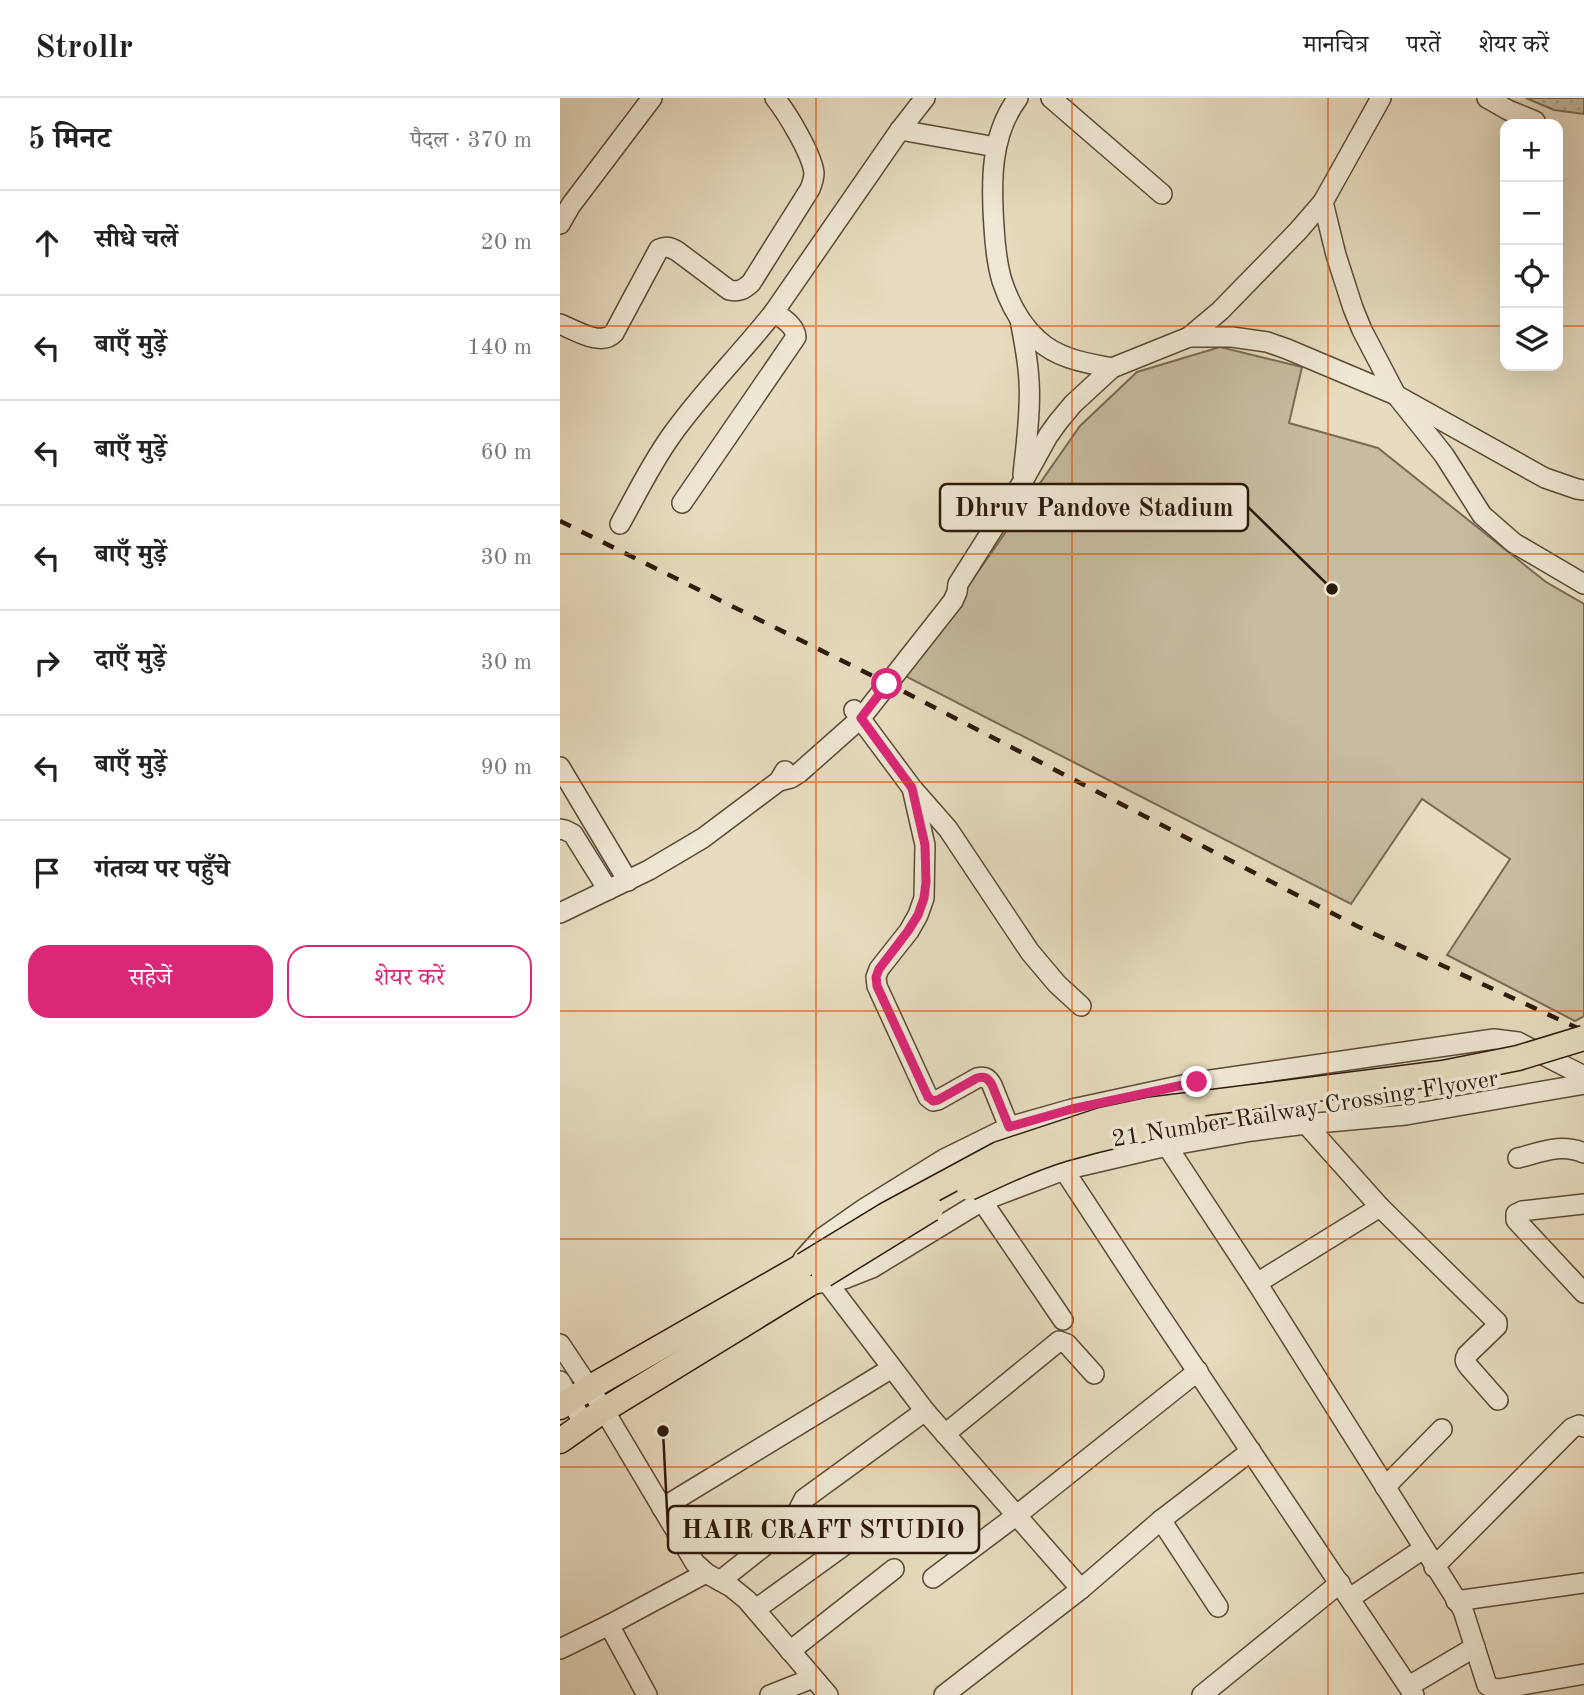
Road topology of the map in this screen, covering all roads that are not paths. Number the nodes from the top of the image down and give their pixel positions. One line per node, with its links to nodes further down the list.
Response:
1 (652, 98): 13 (street)
2 (775, 98): 16 (street)
3 (925, 98): 9 (street)
4 (1018, 98): 10 (street)
5 (1051, 98): 11 (street)
6 (1381, 98): 12 (street)
7 (1487, 98): 8 (street)
8 (1530, 119)
9 (900, 130): 10 (street); 14 (street)
10 (996, 147): 15 (street)
11 (1162, 194)
12 (1322, 202): 17 (street); 19 (street)
13 (560, 224)
14 (774, 312): 22 (street); 23 (street)
15 (1019, 319): 18 (street); 20 (street)
16 (560, 324)
17 (1189, 337): 18 (street); 19 (street)
18 (1112, 368): 20 (street)
19 (1396, 395): 21 (street); 24 (street)
20 (1022, 483): 25 (street)
21 (1584, 490)
22 (682, 503)
23 (620, 524)
24 (1584, 584)
25 (857, 714): 27 (street); 29 (street)
26 (560, 767): 29 (street)
27 (912, 788): 32 (street); 38 (street)
28 (560, 829): 30 (street)
29 (628, 881): 30 (street)
30 (608, 890): 31 (street)
31 (560, 913)
32 (1081, 1006)
33 (1584, 1038): 46 (main road, 21 Number Railway Crossing Flyover, bridge)
34 (1584, 1055): 46 (main road, 21 Number Railway Crossing Flyover, bridge)
35 (1584, 1076): 38 (street)
36 (1584, 1084): 37 (street)
37 (1306, 1124): 39 (street); 45 (street)
38 (1009, 1127): 46 (street)
39 (1167, 1146): 42 (street); 47 (street)
40 (1582, 1148): 41 (street)
41 (1518, 1158)
42 (1064, 1170): 43 (street); 52 (street)
43 (982, 1201): 46 (street); 49 (street)
44 (1584, 1204): 48 (street)
45 (1380, 1207): 47 (street); 55 (street)
46 (810, 1276): 51 (street); 54 (main road); 57 (main road)
47 (1257, 1283): 63 (street)
48 (1584, 1293)
49 (1063, 1320)
50 (560, 1344): 54 (street)
51 (892, 1368): 56 (street); 64 (street)
52 (1198, 1371): 62 (street); 65 (street)
53 (1094, 1374): 60 (street)
54 (570, 1394): 57 (street)
55 (1498, 1400)
56 (925, 1411): 60 (street); 71 (street)
57 (594, 1417): 61 (main road); 64 (street)
58 (1584, 1427): 69 (street)
59 (1442, 1429): 63 (street)
60 (945, 1434): 65 (street)
61 (560, 1441)
62 (1251, 1451): 67 (street); 75 (street)
63 (1385, 1487): 68 (street)
64 (662, 1508): 71 (street)
65 (1017, 1515): 72 (street); 74 (street)
66 (882, 1518): 78 (street)
67 (1161, 1520): 74 (street); 77 (street)
68 (1423, 1549): 69 (street); 75 (street)
69 (1434, 1567): 76 (street)
70 (894, 1569): 82 (street)
71 (713, 1577): 78 (street); 79 (street)
72 (933, 1577)
73 (1584, 1583): 76 (street)
74 (1081, 1589): 89 (street)
75 (1345, 1590): 85 (street); 90 (street)
76 (1456, 1601): 80 (street)
77 (1218, 1607)
78 (756, 1609): 82 (street)
79 (609, 1625): 81 (street); 86 (street)
80 (1475, 1647): 83 (street); 85 (street)
81 (560, 1648)
82 (790, 1650): 84 (street)
83 (1584, 1674)
84 (813, 1678): 87 (street); 88 (street)
85 (1412, 1690)
86 (647, 1695)
87 (770, 1695)
88 (828, 1695)
89 (944, 1695)
90 (1202, 1695)

